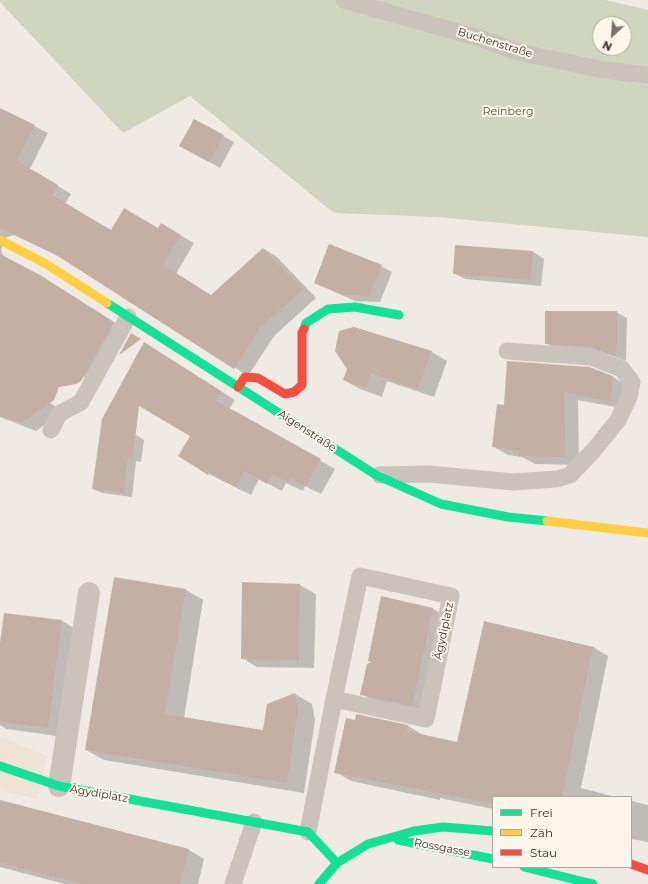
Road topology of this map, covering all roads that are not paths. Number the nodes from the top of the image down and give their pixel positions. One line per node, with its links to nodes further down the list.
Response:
1 (344, 0): 2 (lane, Buchenstraße)
2 (648, 75)
3 (0, 240): 5 (street, Aigenstraße)
4 (399, 315): 7 (street)
5 (128, 316): 7 (street, Aigenstraße); 8 (lane)
6 (508, 351): 9 (lane)
7 (238, 386): 9 (street, Aigenstraße)
8 (52, 430)
9 (376, 475): 10 (street, Aigenstraße)
10 (648, 533)
11 (89, 593): 14 (street, Ägydiplatz)
12 (334, 699): 12 (lane, Ägydiplatz); 17 (lane, Ägydiplatz)
13 (0, 766): 14 (street)
14 (59, 786): 15 (street, Ägydiplatz)
15 (254, 822): 17 (street, Ägydiplatz); 24 (lane)
16 (492, 831): 18 (street, Rossgasse)
17 (308, 832): 20 (street)
18 (391, 839): 19 (street, Rossgasse); 20 (street, Rossgasse)
19 (492, 859)
20 (337, 863): 25 (street, Rossgasse)
21 (632, 864): 23 (street)
22 (528, 868): 26 (street)
23 (648, 870)
24 (233, 884)
25 (319, 884)
26 (593, 884)

